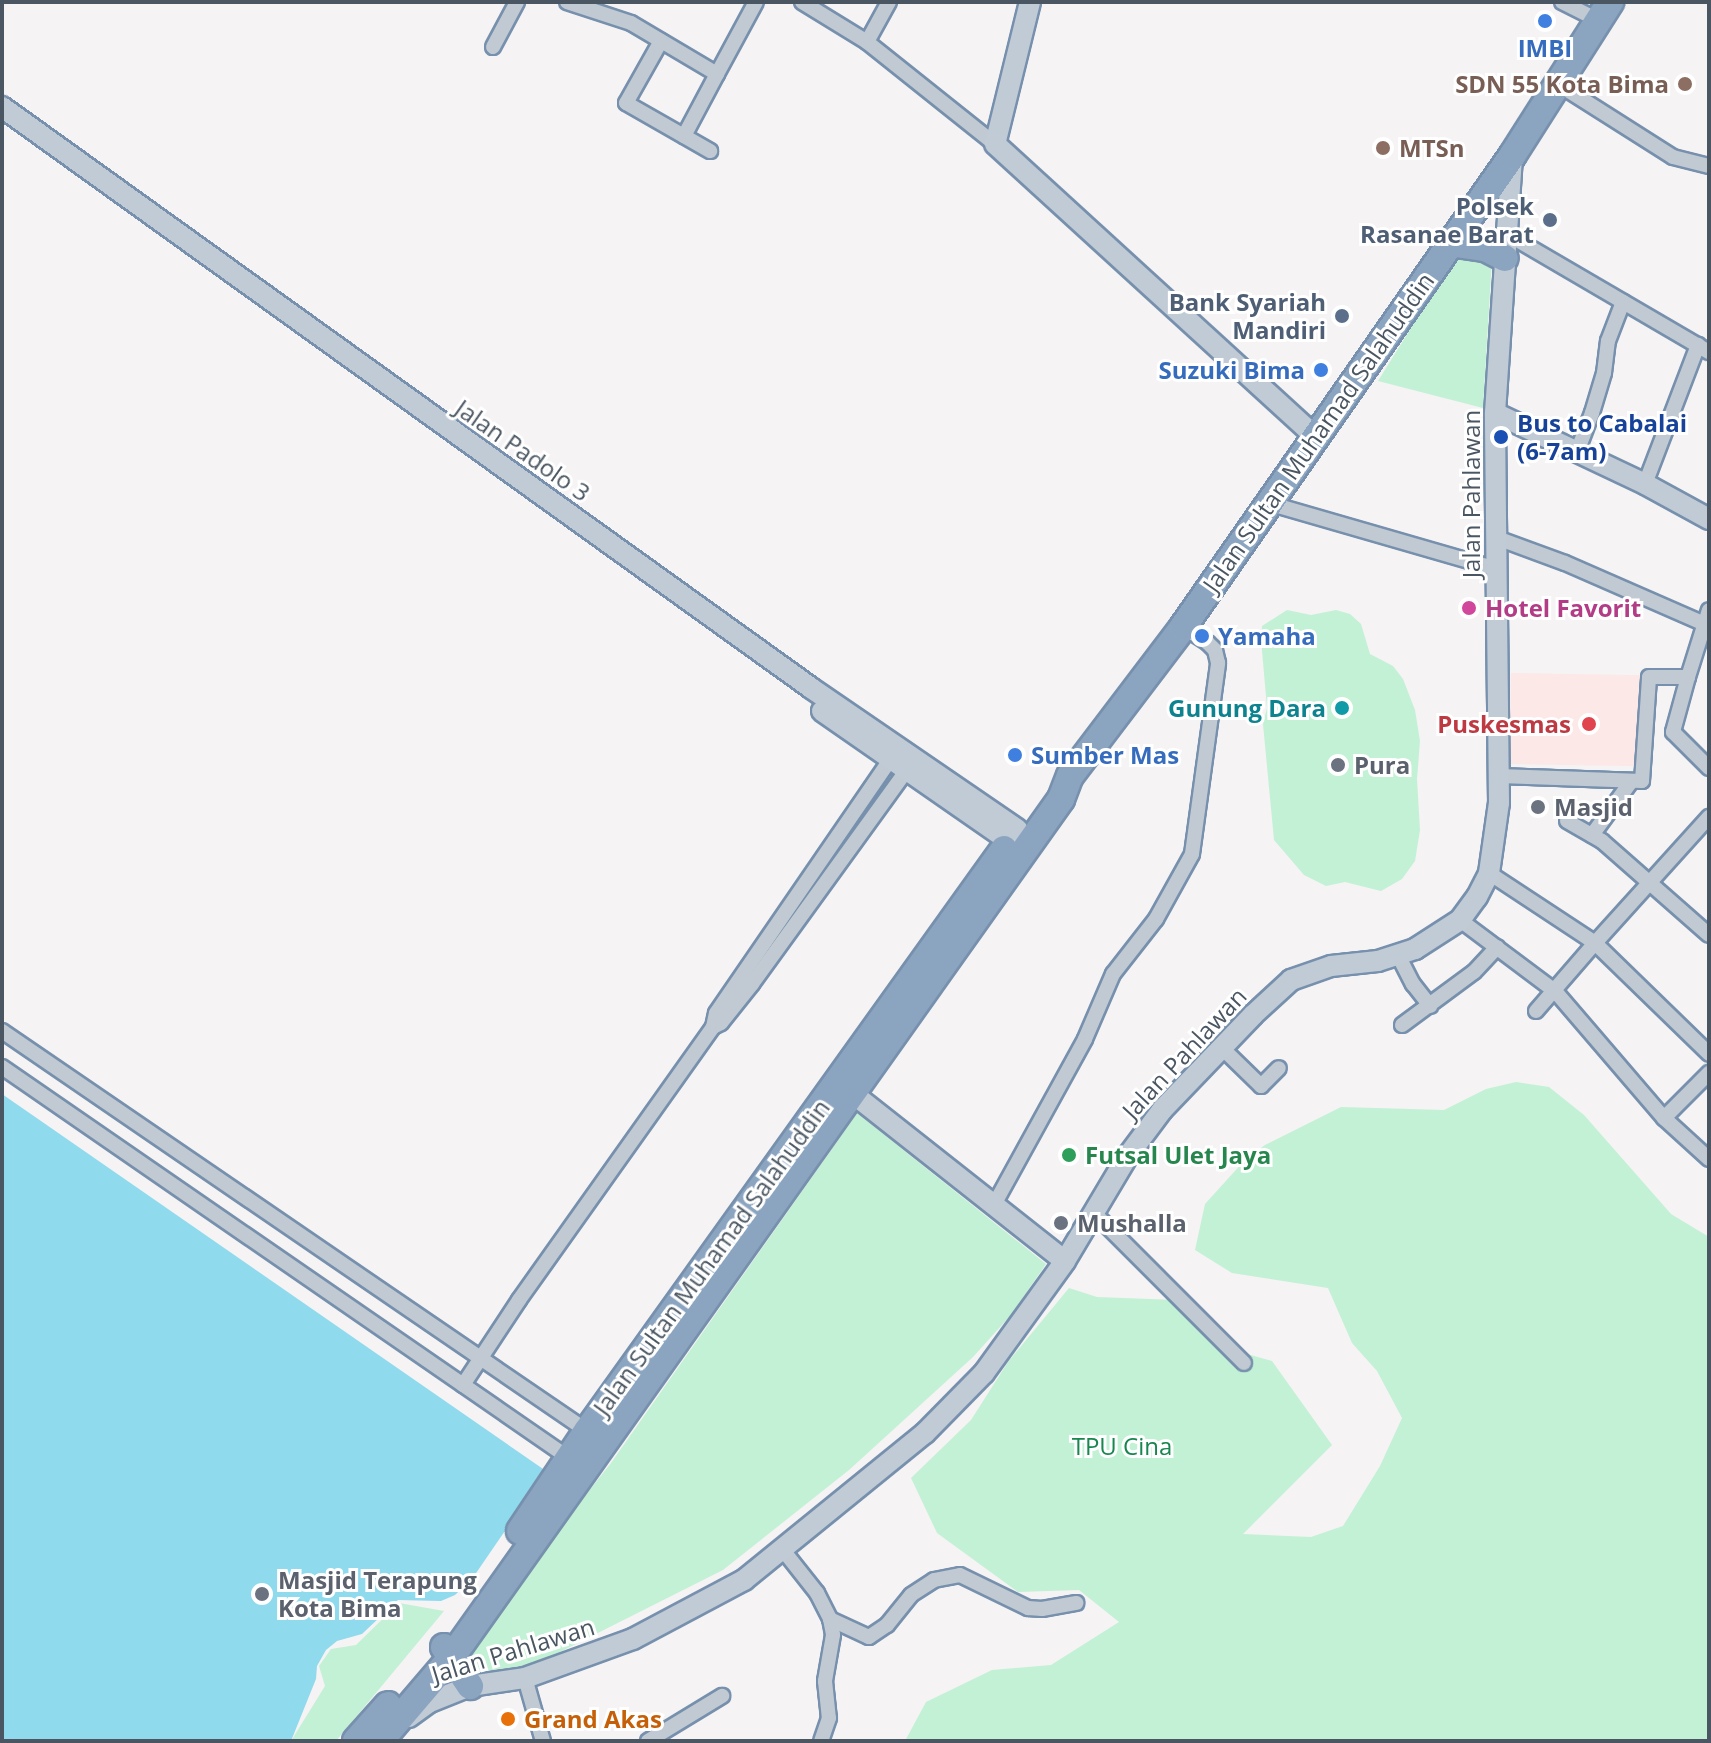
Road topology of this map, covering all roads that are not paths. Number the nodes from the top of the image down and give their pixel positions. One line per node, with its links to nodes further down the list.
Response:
1 (517, 2): 12 (street)
2 (567, 2): 8 (street)
3 (756, 2): 13 (street)
4 (802, 2): 11 (street)
5 (889, 2): 11 (street)
6 (1030, 2): 18 (main road)
7 (1562, 2): 9 (street)
8 (609, 8): 10 (street)
9 (1604, 11): 14 (highway, Jalan Sultan Muhamad Salahuddin)
10 (661, 41): 13 (street); 17 (street)
11 (867, 42): 18 (street)
12 (493, 47)
13 (717, 74): 17 (street)
14 (1558, 84): 21 (highway, Jalan Sultan Muhamad Salahuddin); 22 (street)
15 (2, 107): 19 (main road, Jalan Padolo 3)
16 (2, 124): 19 (main road, Jalan Padolo 3)
17 (684, 136): 20 (street)
18 (995, 144): 28 (main road)
19 (42, 145): 38 (main road, Jalan Padolo 3)
20 (710, 151)
21 (1512, 156): 23 (highway, Jalan Sultan Muhamad Salahuddin); 24 (main road, Jalan Pahlawan)
22 (1709, 166)
23 (1449, 243): 24 (highway); 28 (highway, Jalan Sultan Muhamad Salahuddin)
24 (1506, 246): 25 (street); 27 (main road, Jalan Pahlawan)
25 (1623, 302): 26 (street); 29 (street)
26 (1704, 348): 30 (street)
27 (1495, 413): 29 (main road); 33 (main road, Jalan Pahlawan)
28 (1314, 435): 31 (highway, Jalan Sultan Muhamad Salahuddin)
29 (1577, 452): 30 (main road)
30 (1645, 484): 32 (main road)
31 (1268, 503): 34 (street); 36 (highway, Jalan Sultan Muhamad Salahuddin)
32 (1709, 519)
33 (1497, 538): 34 (main road, Jalan Pahlawan); 35 (street)
34 (1497, 569): 42 (main road, Jalan Pahlawan)
35 (1708, 620): 37 (street)
36 (1183, 627): 41 (highway, Jalan Sultan Muhamad Salahuddin); 68 (street)
37 (1688, 677): 40 (street); 43 (street)
38 (808, 693): 39 (main road, Jalan Padolo 3); 46 (main road, Jalan Padolo 3)
39 (898, 766): 46 (main road, Jalan Padolo 3); 71 (street)
40 (1709, 768)
41 (1070, 776): 46 (highway, Jalan Sultan Muhamad Salahuddin); 65 (highway, Jalan Sultan Muhamad Salahuddin)
42 (1499, 776): 43 (street); 48 (main road, Jalan Pahlawan)
43 (1630, 783): 47 (street)
44 (1709, 817): 49 (street)
45 (1567, 821): 47 (street)
46 (1013, 835): 74 (highway, Jalan Sultan Muhamad Salahuddin)
47 (1592, 835): 49 (street)
48 (1489, 873): 50 (main road, Jalan Pahlawan); 52 (street)
49 (1650, 883): 51 (street); 52 (street)
50 (1460, 920): 53 (street); 54 (main road, Jalan Pahlawan)
51 (1709, 935)
52 (1595, 943): 55 (street); 61 (street)
53 (1497, 947): 55 (street); 56 (street)
54 (1398, 955): 56 (street); 60 (main road, Jalan Pahlawan)
55 (1555, 991): 57 (street); 66 (street)
56 (1430, 1006): 58 (street)
57 (1536, 1011)
58 (1402, 1025)
59 (2, 1031): 71 (street)
60 (1221, 1047): 63 (street); 69 (main road, Jalan Pahlawan)
61 (1709, 1054)
62 (2, 1067): 73 (street)
63 (1279, 1068)
64 (1709, 1073): 66 (street)
65 (852, 1093): 68 (main road); 79 (highway, Jalan Sultan Muhamad Salahuddin)
66 (1664, 1118): 67 (street)
67 (1709, 1159)
68 (995, 1203): 70 (main road)
69 (1094, 1213): 70 (main road, Jalan Pahlawan); 72 (street)
70 (1065, 1261): 76 (main road, Jalan Pahlawan)
71 (481, 1358): 73 (street); 74 (street)
72 (1244, 1363)
73 (463, 1385): 75 (street)
74 (587, 1431): 75 (highway, Jalan Sultan Muhamad Salahuddin)
75 (569, 1458): 79 (highway, Jalan Sultan Muhamad Salahuddin)
76 (783, 1550): 78 (street); 80 (main road, Jalan Pahlawan)
77 (1076, 1603): 78 (street)
78 (830, 1619): 87 (street)
79 (448, 1653): 81 (highway); 83 (highway, Jalan Sultan Muhamad Salahuddin); 84 (highway, Jalan Sultan Muhamad Salahuddin)
80 (525, 1678): 81 (main road, Jalan Pahlawan); 85 (street)
81 (470, 1686): 83 (main road, Jalan Pahlawan)
82 (722, 1696): 86 (street)
83 (384, 1737)
84 (356, 1741)
85 (543, 1741)
86 (648, 1741)
87 (821, 1741)

